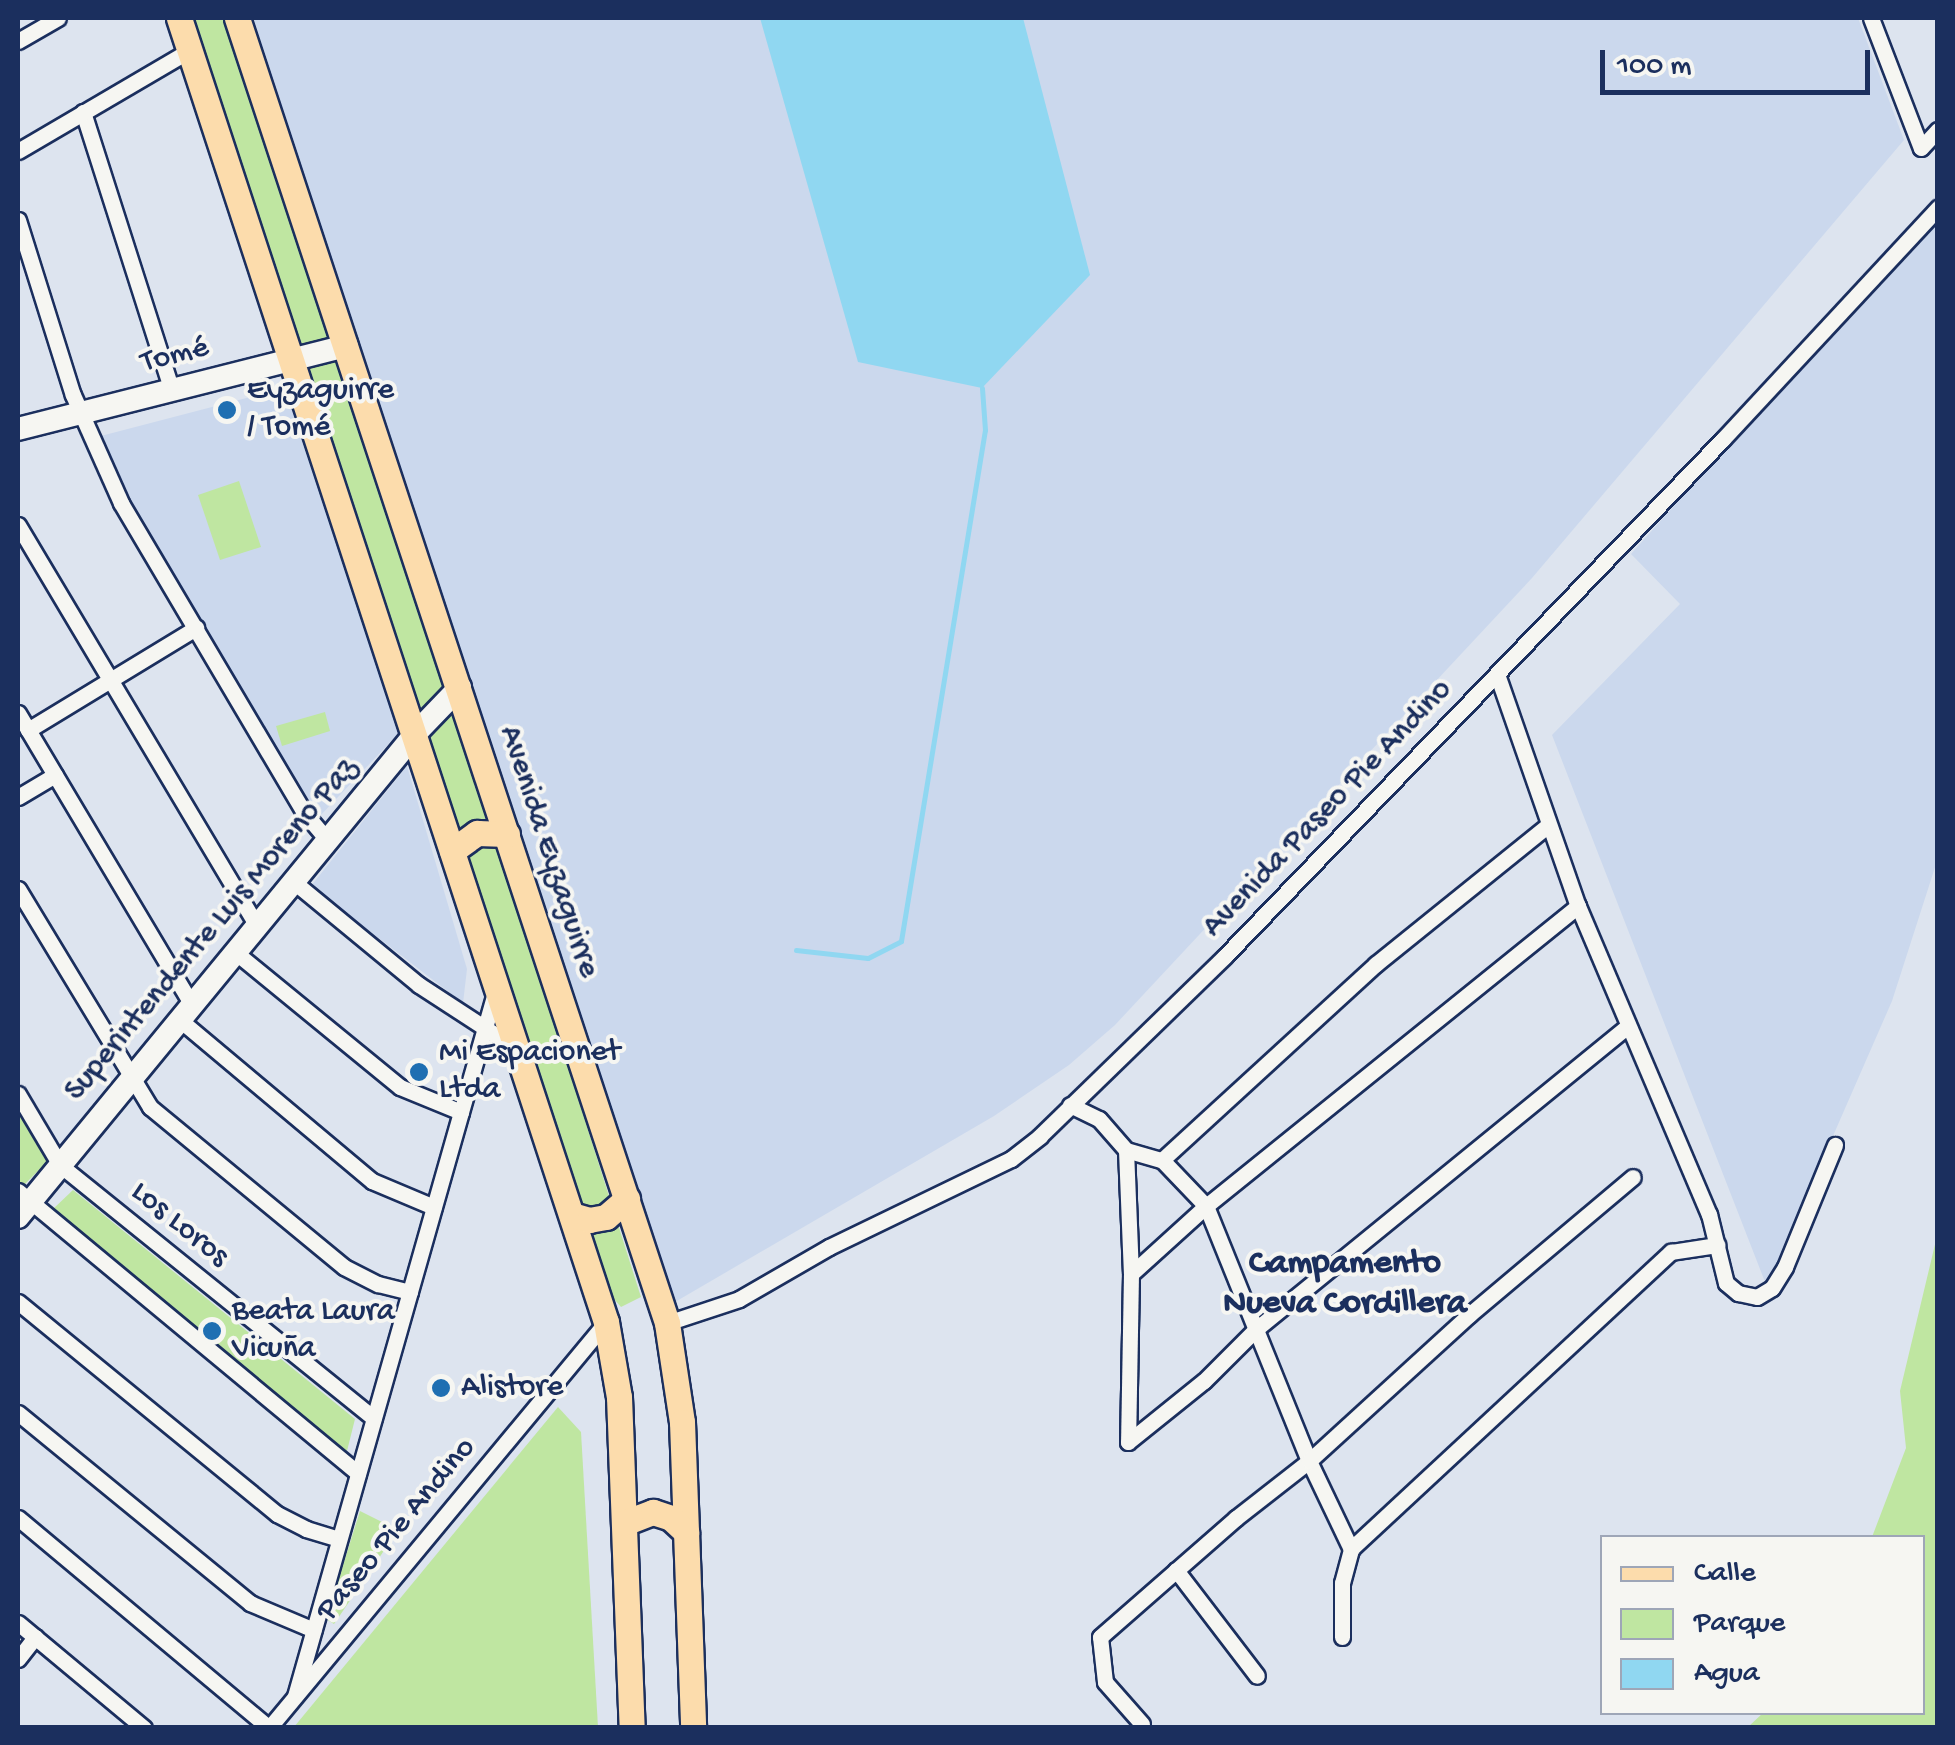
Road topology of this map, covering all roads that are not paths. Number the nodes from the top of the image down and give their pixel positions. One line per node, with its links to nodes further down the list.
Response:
1 (179, 18): 6 (main road)
2 (236, 18): 12 (main road, Avenida Eyzaguirre)
3 (1871, 18): 8 (street)
4 (51, 19): 5 (street)
5 (18, 41)
6 (190, 50): 7 (street); 13 (main road)
7 (83, 112): 9 (street); 14 (street)
8 (1938, 130)
9 (18, 151)
10 (1938, 208): 19 (street, Avenida Paseo Pie Andino)
11 (18, 220): 15 (street)
12 (348, 346): 13 (street, Tomé); 21 (main road, Avenida Eyzaguirre)
13 (292, 360): 14 (street, Tomé); 24 (main road)
14 (172, 391): 15 (street, Tomé)
15 (82, 413): 16 (street, Tomé); 18 (street)
16 (18, 429)
17 (18, 525): 20 (street)
18 (196, 628): 20 (street); 29 (street)
19 (1496, 674): 27 (street); 43 (street, Avenida Paseo Pie Andino)
20 (109, 680): 23 (street); 34 (street)
21 (460, 688): 24 (street, Superintendente Luis Moreno Paz); 28 (main road, Avenida Eyzaguirre)
22 (18, 712): 23 (street)
23 (28, 730): 25 (street)
24 (415, 734): 29 (street, Superintendente Luis Moreno Paz); 30 (main road)
25 (54, 775): 26 (street); 37 (street)
26 (18, 797)
27 (1547, 826): 33 (street); 47 (street)
28 (507, 834): 30 (main road); 50 (main road, Avenida Eyzaguirre)
29 (328, 841): 31 (street, Superintendente Luis Moreno Paz)
30 (452, 851): 36 (main road)
31 (294, 882): 34 (street, Superintendente Luis Moreno Paz); 38 (street)
32 (18, 889): 41 (street)
33 (1578, 906): 39 (street); 52 (street)
34 (257, 926): 35 (street, Superintendente Luis Moreno Paz)
35 (236, 952): 37 (street, Superintendente Luis Moreno Paz); 44 (street)
36 (496, 989): 38 (street); 40 (main road)
37 (186, 1012): 41 (street, Superintendente Luis Moreno Paz); 53 (street)
38 (484, 1024): 40 (street); 44 (street)
39 (1628, 1026): 55 (street); 61 (street)
40 (516, 1049): 54 (main road)
41 (132, 1078): 48 (street, Superintendente Luis Moreno Paz); 57 (street)
42 (18, 1094): 48 (street, Los Loros)
43 (1070, 1105): 46 (street); 60 (street, Avenida Paseo Pie Andino)
44 (461, 1112): 53 (street)
45 (1835, 1145): 55 (street)
46 (1126, 1150): 47 (street); 56 (street)
47 (1162, 1160): 52 (street)
48 (60, 1165): 51 (street, Superintendente Luis Moreno Paz); 63 (street, Los Loros)
49 (1633, 1177): 64 (street)
50 (628, 1199): 54 (main road); 60 (main road, Avenida Eyzaguirre)
51 (22, 1203): 65 (street)
52 (1206, 1206): 56 (street); 61 (street)
53 (434, 1207): 57 (street)
54 (572, 1215): 59 (main road)
55 (1716, 1244): 70 (street)
56 (1132, 1274): 61 (street)
57 (410, 1292): 63 (street)
58 (18, 1302): 69 (street)
59 (606, 1322): 67 (main road); 78 (street, Paseo Pie Andino)
60 (667, 1323): 68 (main road, Avenida Eyzaguirre)
61 (1255, 1330): 64 (street)
62 (18, 1413): 73 (street)
63 (374, 1418): 65 (street)
64 (1309, 1462): 70 (street); 71 (street)
65 (358, 1473): 69 (street)
66 (18, 1518): 81 (street)
67 (624, 1524): 68 (main road); 82 (main road)
68 (686, 1532): 83 (main road, Avenida Eyzaguirre)
69 (340, 1539): 73 (street)
70 (1351, 1549): 74 (street)
71 (1176, 1570): 77 (street); 79 (street)
72 (18, 1622): 75 (street)
73 (314, 1630): 78 (street)
74 (1342, 1637)
75 (36, 1638): 76 (street); 80 (street)
76 (18, 1659)
77 (1257, 1676)
78 (295, 1696): 81 (street, Paseo Pie Andino)
79 (1142, 1724)
80 (144, 1728)
81 (269, 1728)
82 (632, 1728)
83 (693, 1728)

